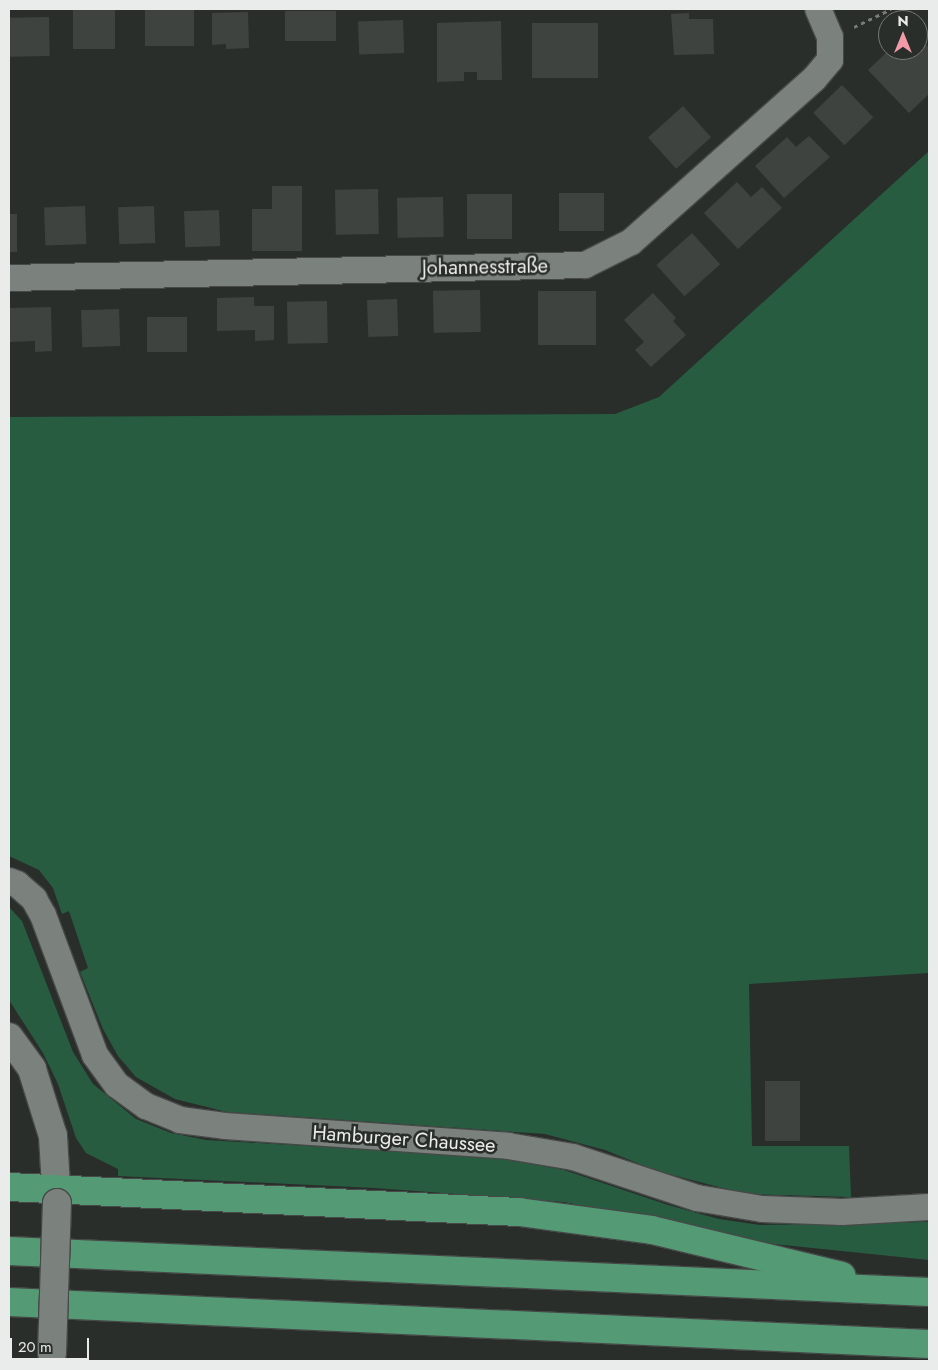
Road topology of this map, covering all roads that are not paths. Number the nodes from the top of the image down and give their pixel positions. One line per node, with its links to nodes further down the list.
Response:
1 (818, 9): 2 (street, Johannesstraße)
2 (9, 278)
3 (9, 882): 7 (street, Hamburger Chaussee)
4 (9, 1037): 6 (street)
5 (9, 1187): 6 (highway)
6 (57, 1195): 9 (highway); 12 (street, bridge)
7 (929, 1208)
8 (9, 1251): 9 (highway)
9 (917, 1291)
10 (9, 1302): 11 (highway)
11 (929, 1344)
12 (52, 1357)

